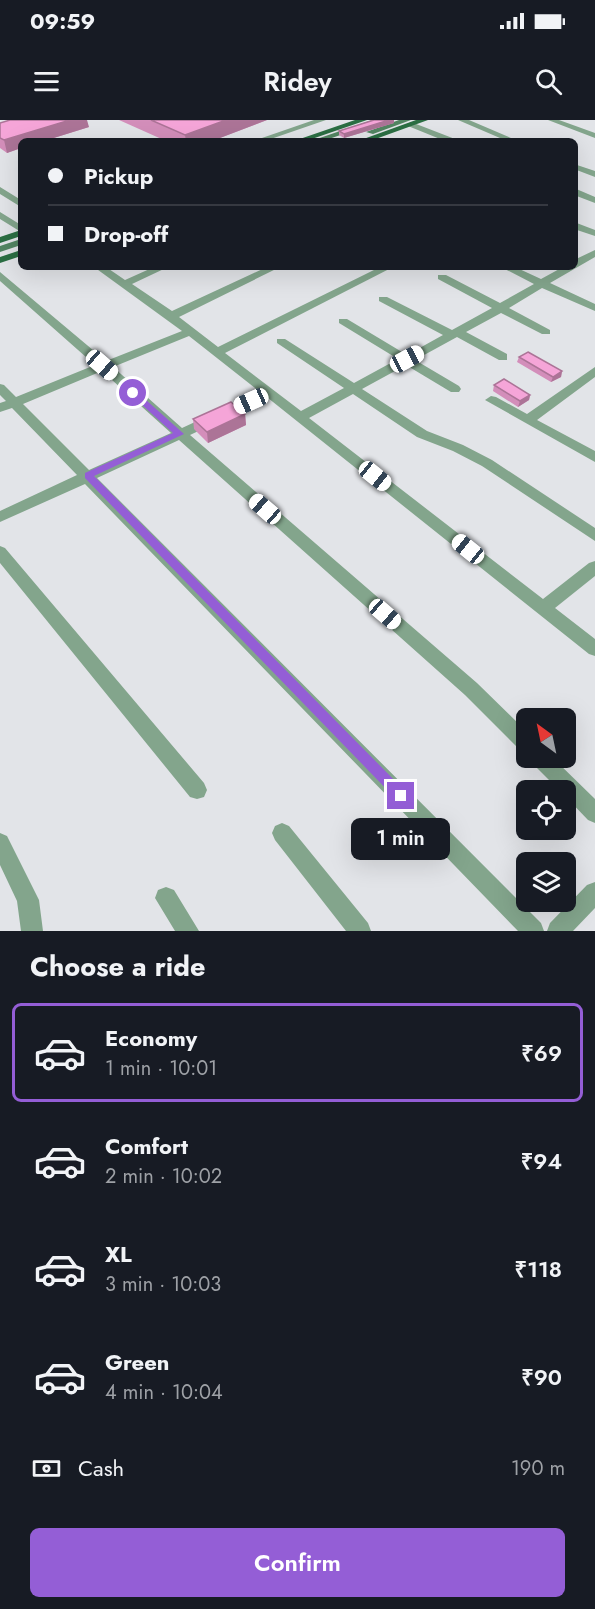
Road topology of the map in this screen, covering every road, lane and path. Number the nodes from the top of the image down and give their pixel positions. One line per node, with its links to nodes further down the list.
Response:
1 (322, 120): 9 (street)
2 (363, 120): 10 (main road)
3 (380, 120): 11 (main road)
4 (424, 120): 7 (main road)
5 (462, 120): 15 (street)
6 (552, 120): 8 (street)
7 (409, 122): 12 (main road); 13 (main road); 14 (street)
8 (595, 136)
9 (266, 138)
10 (307, 138)
11 (324, 138)
12 (353, 138)
13 (369, 138)
14 (445, 138)
15 (507, 138)
16 (578, 168): 17 (street)
17 (595, 174)
18 (0, 190): 21 (street)
19 (578, 193): 20 (street)
20 (595, 200)
21 (18, 202)
22 (18, 216): 23 (street)
23 (2, 219): 25 (street)
24 (578, 227): 27 (street)
25 (18, 229)
26 (18, 232): 28 (main road)
27 (595, 233)
28 (0, 240)
29 (18, 244): 32 (main road)
30 (595, 253): 33 (street)
31 (18, 254): 32 (main road)
32 (1, 257)
33 (578, 261)
34 (578, 264): 35 (street)
35 (595, 269)
36 (103, 270): 44 (street)
37 (156, 270): 44 (street)
38 (269, 270): 49 (street)
39 (382, 270): 55 (street)
40 (512, 270): 45 (street)
41 (563, 270): 45 (street)
42 (0, 275): 58 (street)
43 (442, 277): 47 (street)
44 (124, 284): 49 (street)
45 (540, 284): 47 (street); 48 (street)
46 (383, 299): 53 (street)
47 (501, 308): 52 (street); 53 (street)
48 (595, 308)
49 (171, 316): 51 (street)
50 (343, 321): 57 (street)
51 (192, 332): 55 (street); 58 (street)
52 (546, 332)
53 (454, 334): 56 (street); 57 (street)
54 (281, 341): 61 (street)
55 (217, 352): 63 (street)
56 (503, 357)
57 (407, 359): 61 (street); 62 (street)
58 (102, 365): 65 (street); 68 (street)
59 (595, 371): 67 (street)
60 (0, 388): 65 (street)
61 (353, 388): 66 (street); 72 (street)
62 (455, 388)
63 (269, 393): 66 (street); 68 (street)
64 (491, 399): 67 (street)
65 (7, 405): 70 (street)
66 (301, 417): 75 (street)
67 (528, 420): 69 (street)
68 (179, 434): 70 (street); 77 (street)
69 (595, 457)
70 (88, 476): 71 (street); 88 (street)
71 (0, 517)
72 (595, 535)
73 (0, 552): 79 (street)
74 (595, 567): 75 (street)
75 (543, 608): 76 (street)
76 (595, 649)
77 (516, 733)
78 (550, 768): 80 (street)
79 (197, 790)
80 (595, 813)
81 (282, 833): 87 (street)
82 (0, 843): 85 (street)
83 (595, 893): 89 (street)
84 (166, 898): 86 (street)
85 (32, 931)
86 (188, 931)
87 (360, 931)
88 (533, 931)
89 (558, 931)

